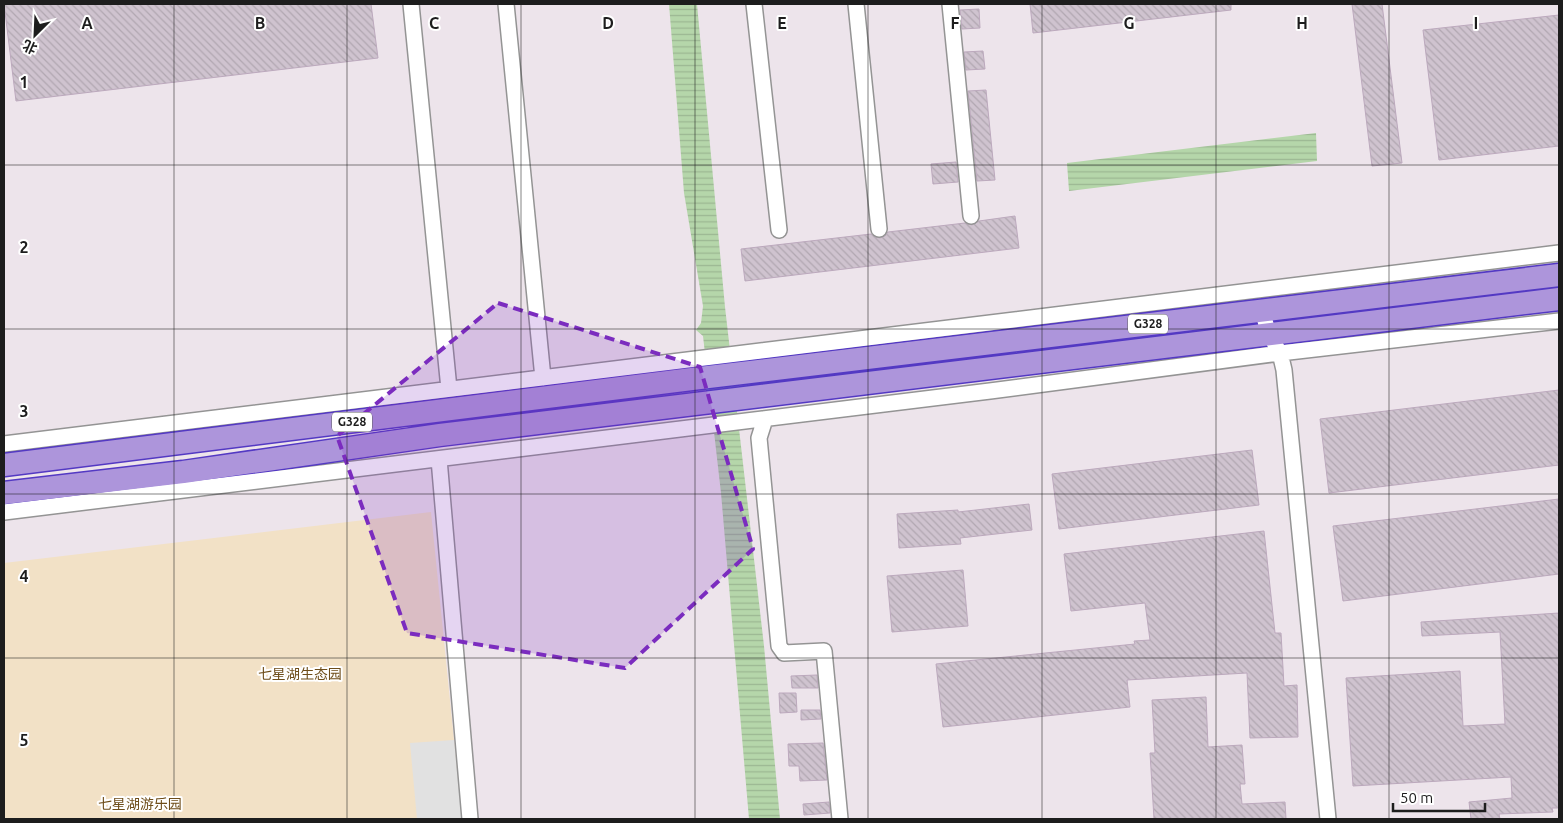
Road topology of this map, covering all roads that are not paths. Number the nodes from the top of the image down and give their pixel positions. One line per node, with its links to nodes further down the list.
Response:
1 (411, 4): 19 (street)
2 (506, 4): 18 (street)
3 (754, 4): 8 (street)
4 (856, 4): 7 (street)
5 (950, 4): 6 (street)
6 (971, 216)
7 (879, 229)
8 (779, 230)
9 (1559, 253): 12 (street)
10 (1559, 275): 13 (highway, G328)
11 (1559, 299): 15 (highway, G328)
12 (1209, 307): 13 (highway, G328); 17 (highway, G328)
13 (1262, 311): 15 (street)
14 (1559, 321): 16 (street)
15 (1269, 334): 16 (street); 24 (highway, G328)
16 (1280, 353): 20 (street); 28 (street)
17 (696, 368): 18 (street); 23 (highway, G328)
18 (543, 378): 19 (street)
19 (449, 389): 21 (street)
20 (765, 419): 22 (street); 27 (street)
21 (4, 444)
22 (438, 459): 25 (street); 26 (street)
23 (4, 465)
24 (4, 493)
25 (4, 512)
26 (470, 819)
27 (840, 819)
28 (1328, 819)

